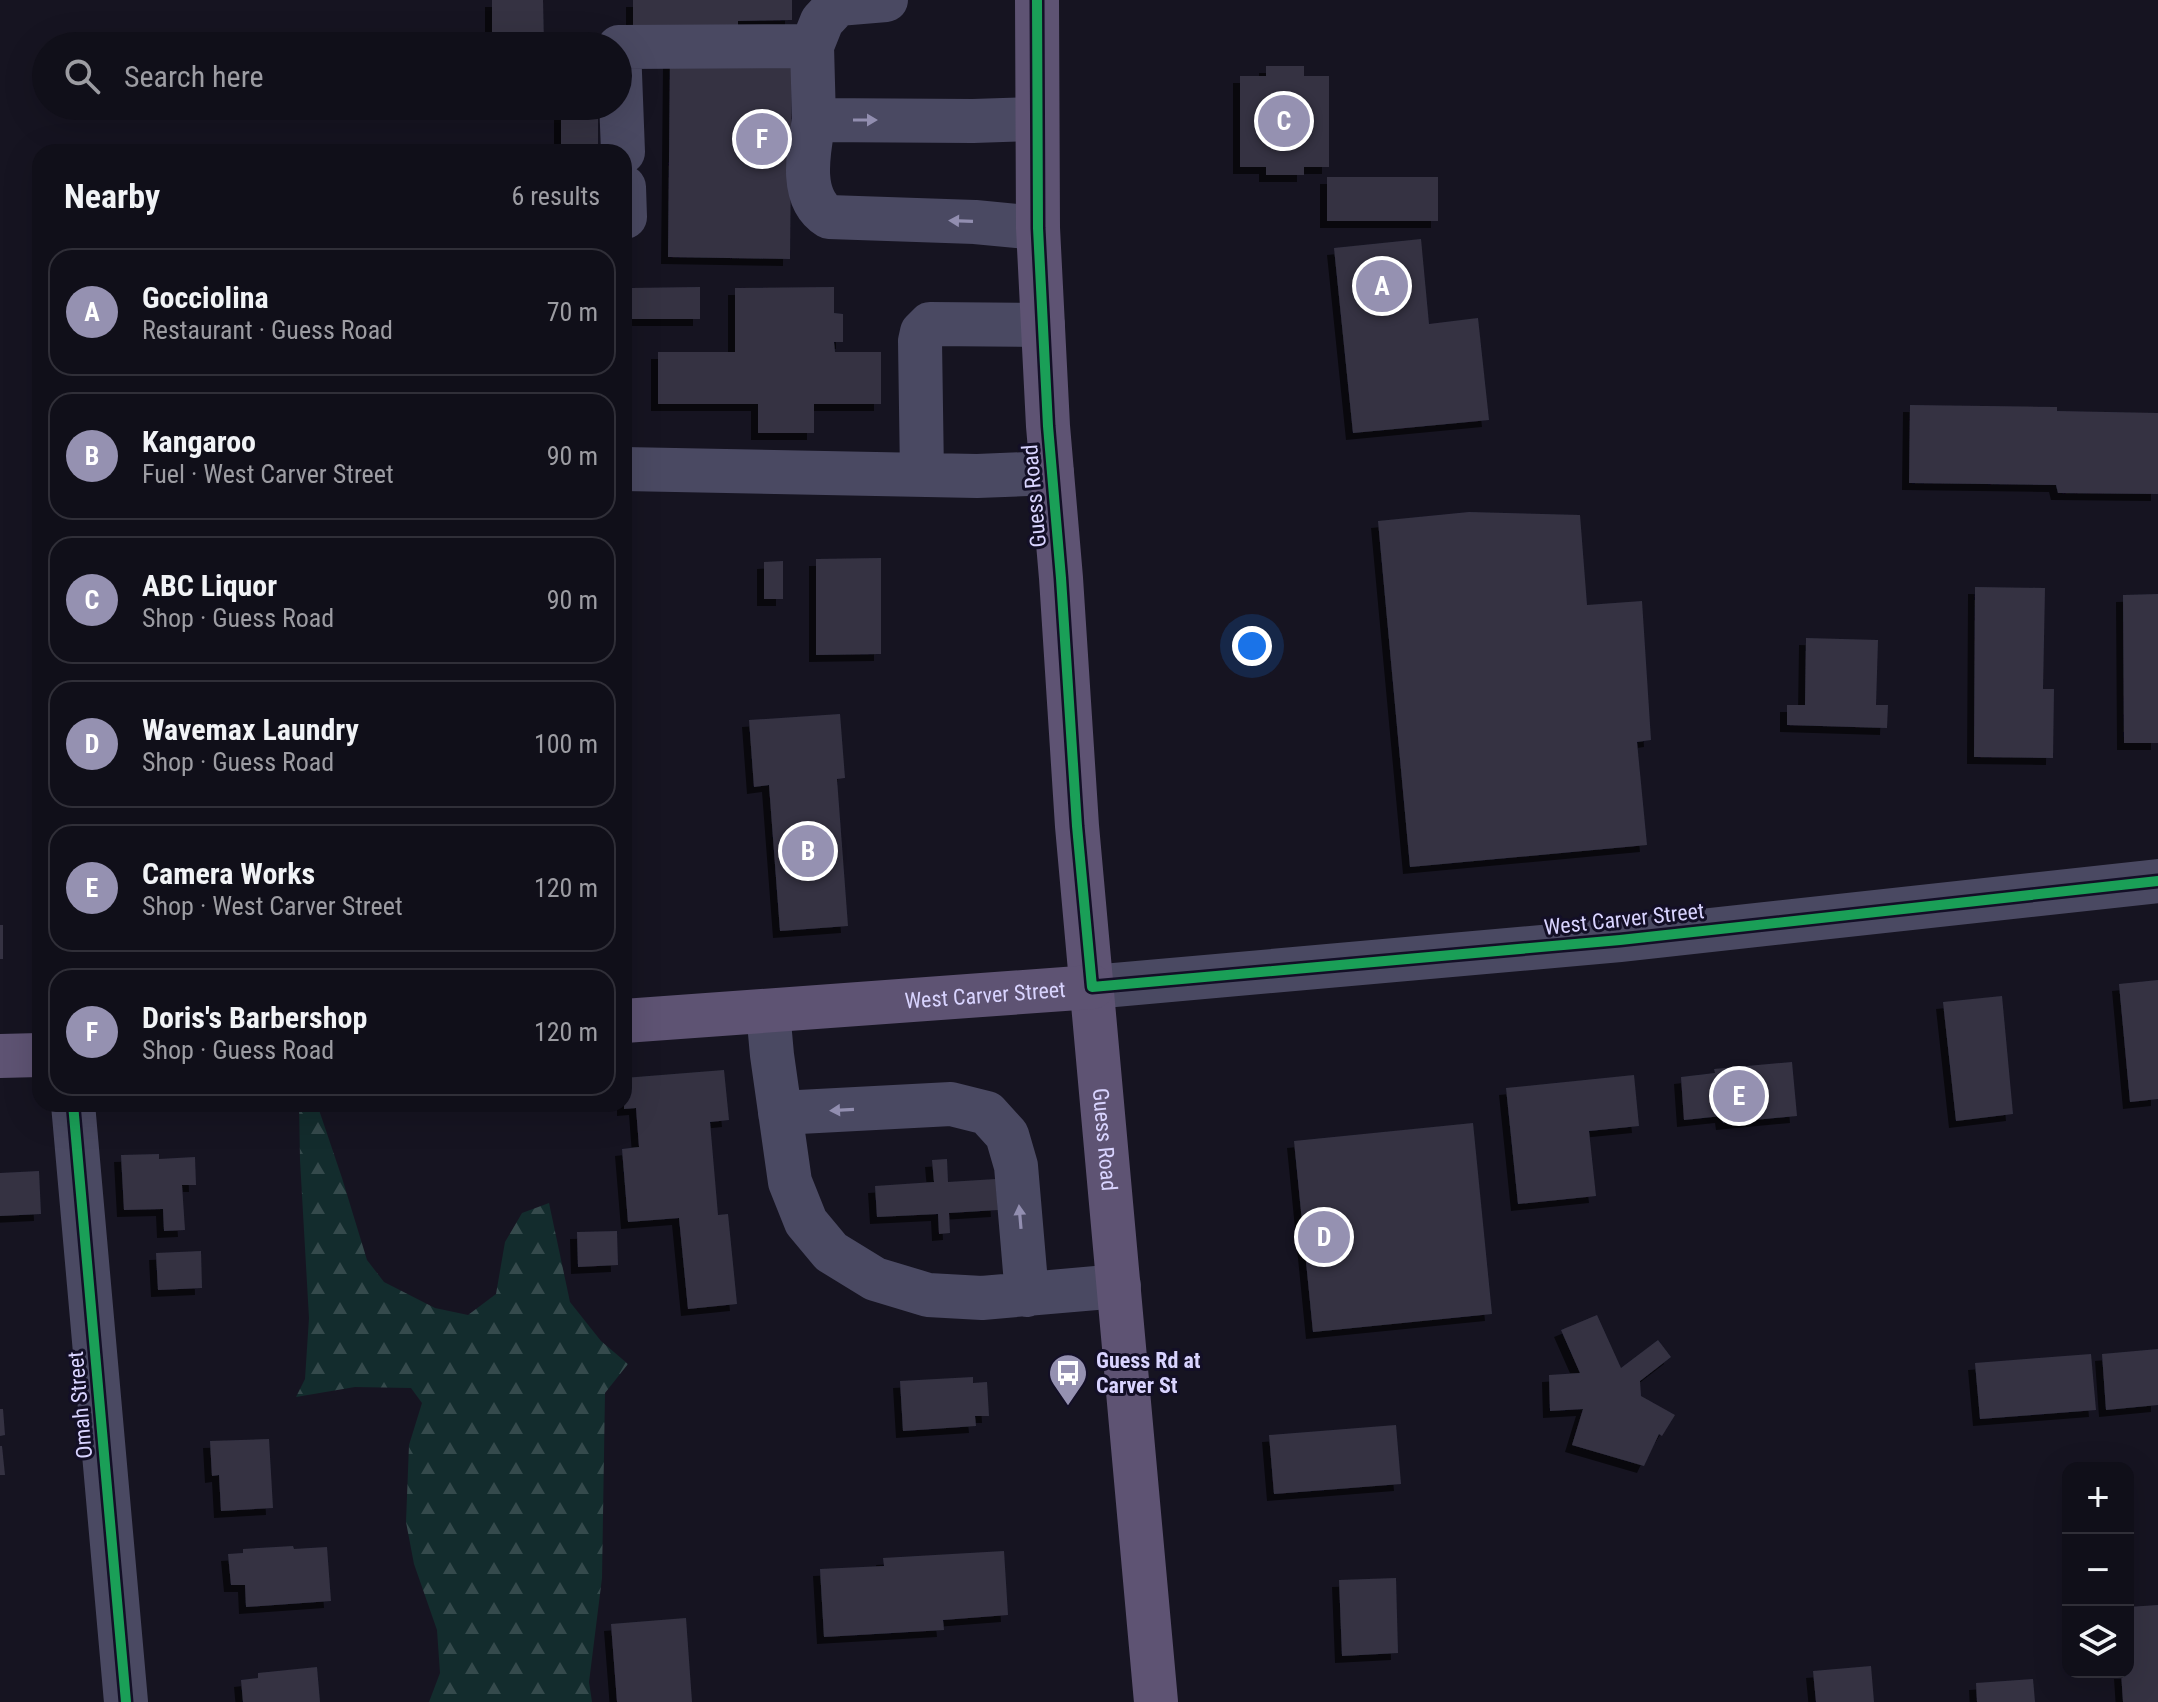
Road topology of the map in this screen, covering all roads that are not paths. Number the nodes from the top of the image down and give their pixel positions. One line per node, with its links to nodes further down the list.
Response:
1 (886, 0): 3 (street)
2 (1037, 0): 5 (main road, Guess Road)
3 (812, 46): 4 (street); 7 (street)
4 (632, 47)
5 (1037, 119): 7 (street, one-way to 5); 9 (main road, Guess Road)
6 (622, 120): 8 (street)
7 (814, 120): 9 (street, one-way to 7)
8 (623, 144)
9 (1038, 228): 10 (main road, Guess Road)
10 (1043, 325): 12 (main road, Guess Road); 13 (street)
11 (632, 469): 13 (street)
12 (1052, 473): 13 (street); 15 (main road, Guess Road)
13 (922, 475)
14 (2158, 881): 15 (street, West Carver Street)
15 (1092, 987): 16 (main road, West Carver Street); 22 (main road, Guess Road)
16 (768, 1011): 17 (main road, West Carver Street); 21 (street)
17 (632, 1020)
18 (32, 1055): 19 (main road)
19 (0, 1056)
20 (74, 1112): 24 (street, Omah Street)
21 (780, 1113): 23 (street); 23 (street, one-way to 21)
22 (1119, 1286): 23 (street); 25 (main road, Guess Road)
23 (1027, 1295)
24 (126, 1702)
25 (1156, 1702)

